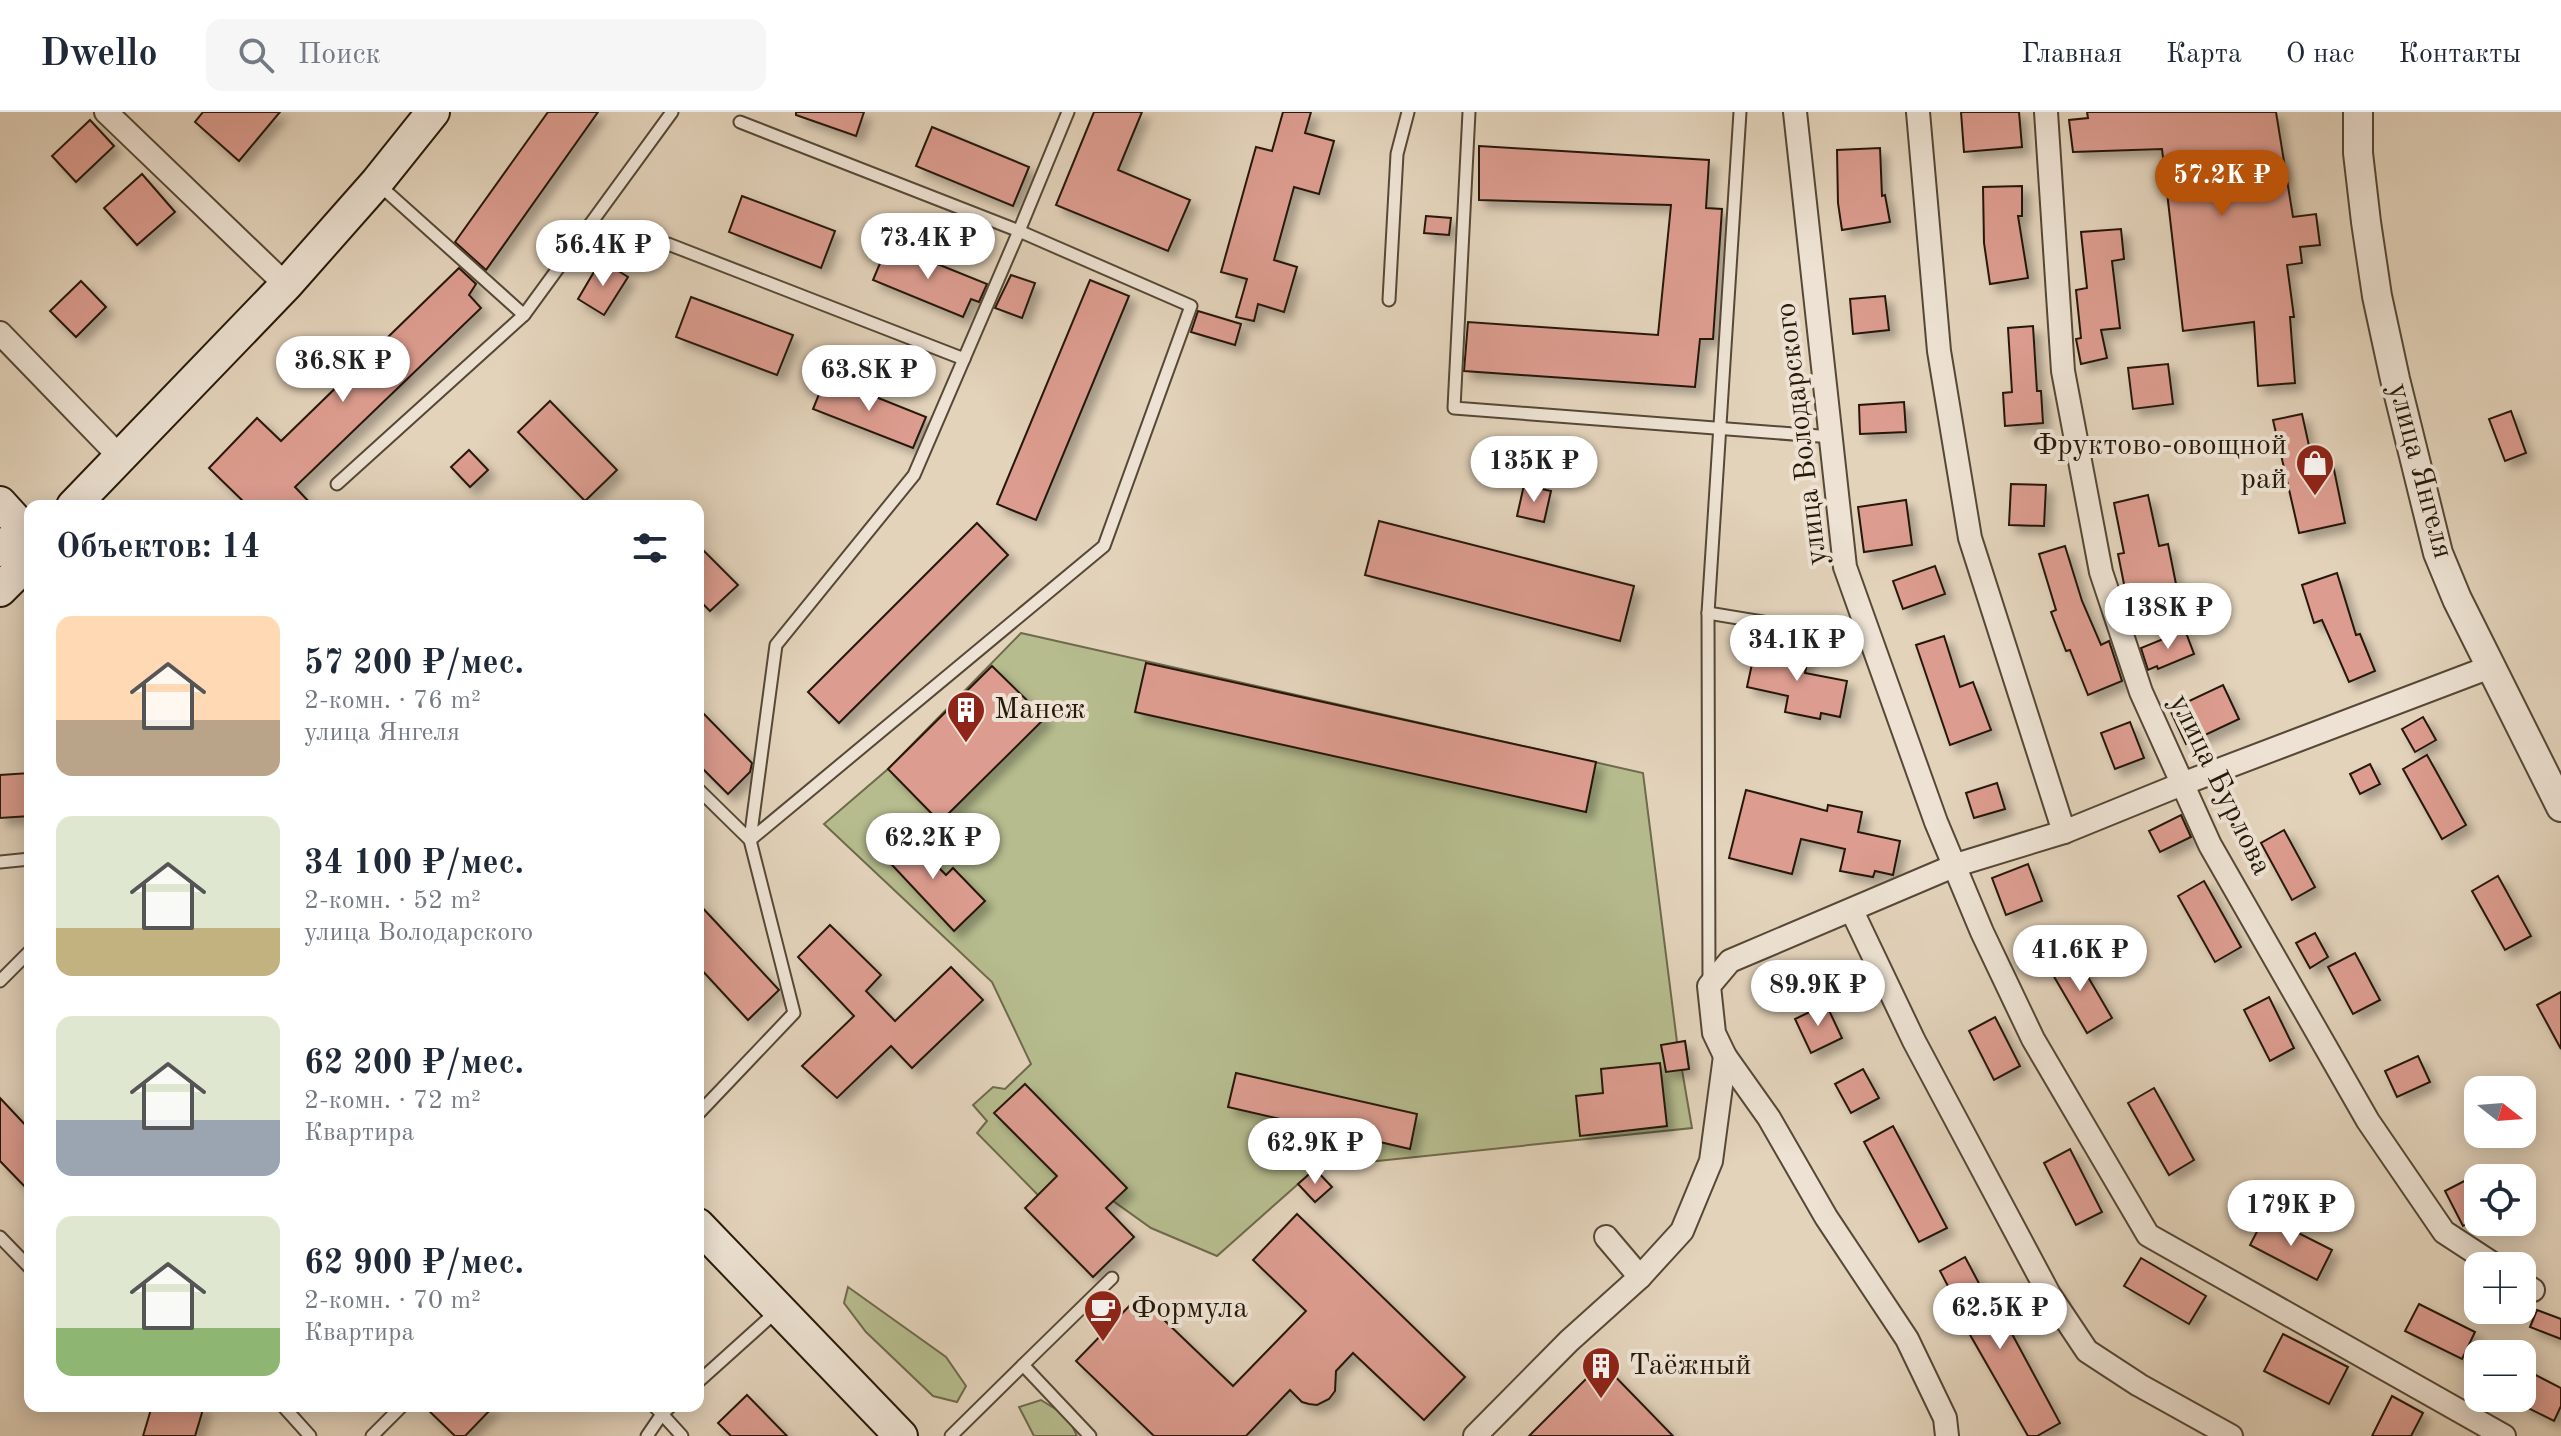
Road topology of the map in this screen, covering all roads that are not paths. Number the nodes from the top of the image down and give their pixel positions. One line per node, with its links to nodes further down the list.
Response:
1 (106, 112): 16 (street)
2 (433, 112): 13 (main road)
3 (672, 112): 18 (lane)
4 (1068, 112): 14 (lane)
5 (1408, 112): 17 (lane)
6 (1469, 112): 21 (lane)
7 (1740, 112): 21 (lane)
8 (1795, 112): 22 (street, улица Володарского)
9 (1918, 112): 38 (street)
10 (2046, 112): 35 (street, улица Бурлова)
11 (2358, 112): 34 (street, улица Янгеля)
12 (740, 122): 14 (lane)
13 (377, 182): 16 (main road); 18 (lane)
14 (1019, 231): 20 (lane); 39 (lane)
15 (668, 244): 20 (lane)
16 (286, 285): 23 (main road)
17 (1389, 300)
18 (524, 315): 24 (lane)
19 (0, 333): 23 (street)
20 (964, 359): 39 (lane)
21 (1721, 429): 22 (lane); 32 (lane)
22 (1832, 437): 33 (street, улица Володарского)
23 (119, 456): 25 (main road)
24 (337, 484)
25 (74, 500)
26 (0, 503): 27 (main road)
27 (24, 525)
28 (24, 532): 29 (main road)
29 (0, 550)
30 (24, 566): 31 (main road)
31 (0, 590)
32 (1708, 613): 33 (lane); 46 (lane)
33 (1871, 640): 42 (street, улица Володарского)
34 (2490, 667): 35 (street); 37 (street, улица Янгеля)
35 (2182, 784): 38 (street); 52 (street, улица Бурлова)
36 (704, 795): 39 (lane)
37 (2561, 807)
38 (2064, 832): 42 (street)
39 (750, 840): 48 (lane)
40 (24, 860): 41 (lane)
41 (0, 862)
42 (1956, 865): 43 (street); 73 (street, улица Володарского)
43 (1852, 911): 46 (street); 72 (street)
44 (24, 957): 45 (lane)
45 (0, 981)
46 (1709, 986): 47 (street)
47 (1725, 1056): 54 (street); 71 (street)
48 (704, 1108)
49 (704, 1231): 56 (main road)
50 (0, 1237): 53 (lane)
51 (1606, 1237): 54 (street)
52 (2475, 1252)
53 (24, 1262)
54 (1640, 1277): 70 (street)
55 (1112, 1278): 57 (lane)
56 (780, 1308): 58 (lane); 67 (main road)
57 (1023, 1365): 68 (lane); 69 (lane)
58 (704, 1377)
59 (288, 1412): 63 (lane)
60 (396, 1412): 64 (lane)
61 (661, 1412): 65 (lane)
62 (665, 1412): 66 (lane)
63 (310, 1436)
64 (372, 1436)
65 (647, 1436)
66 (682, 1436)
67 (901, 1436)
68 (951, 1436)
69 (1090, 1436)
70 (1475, 1436)
71 (1947, 1436)
72 (2231, 1436)
73 (2504, 1436)

